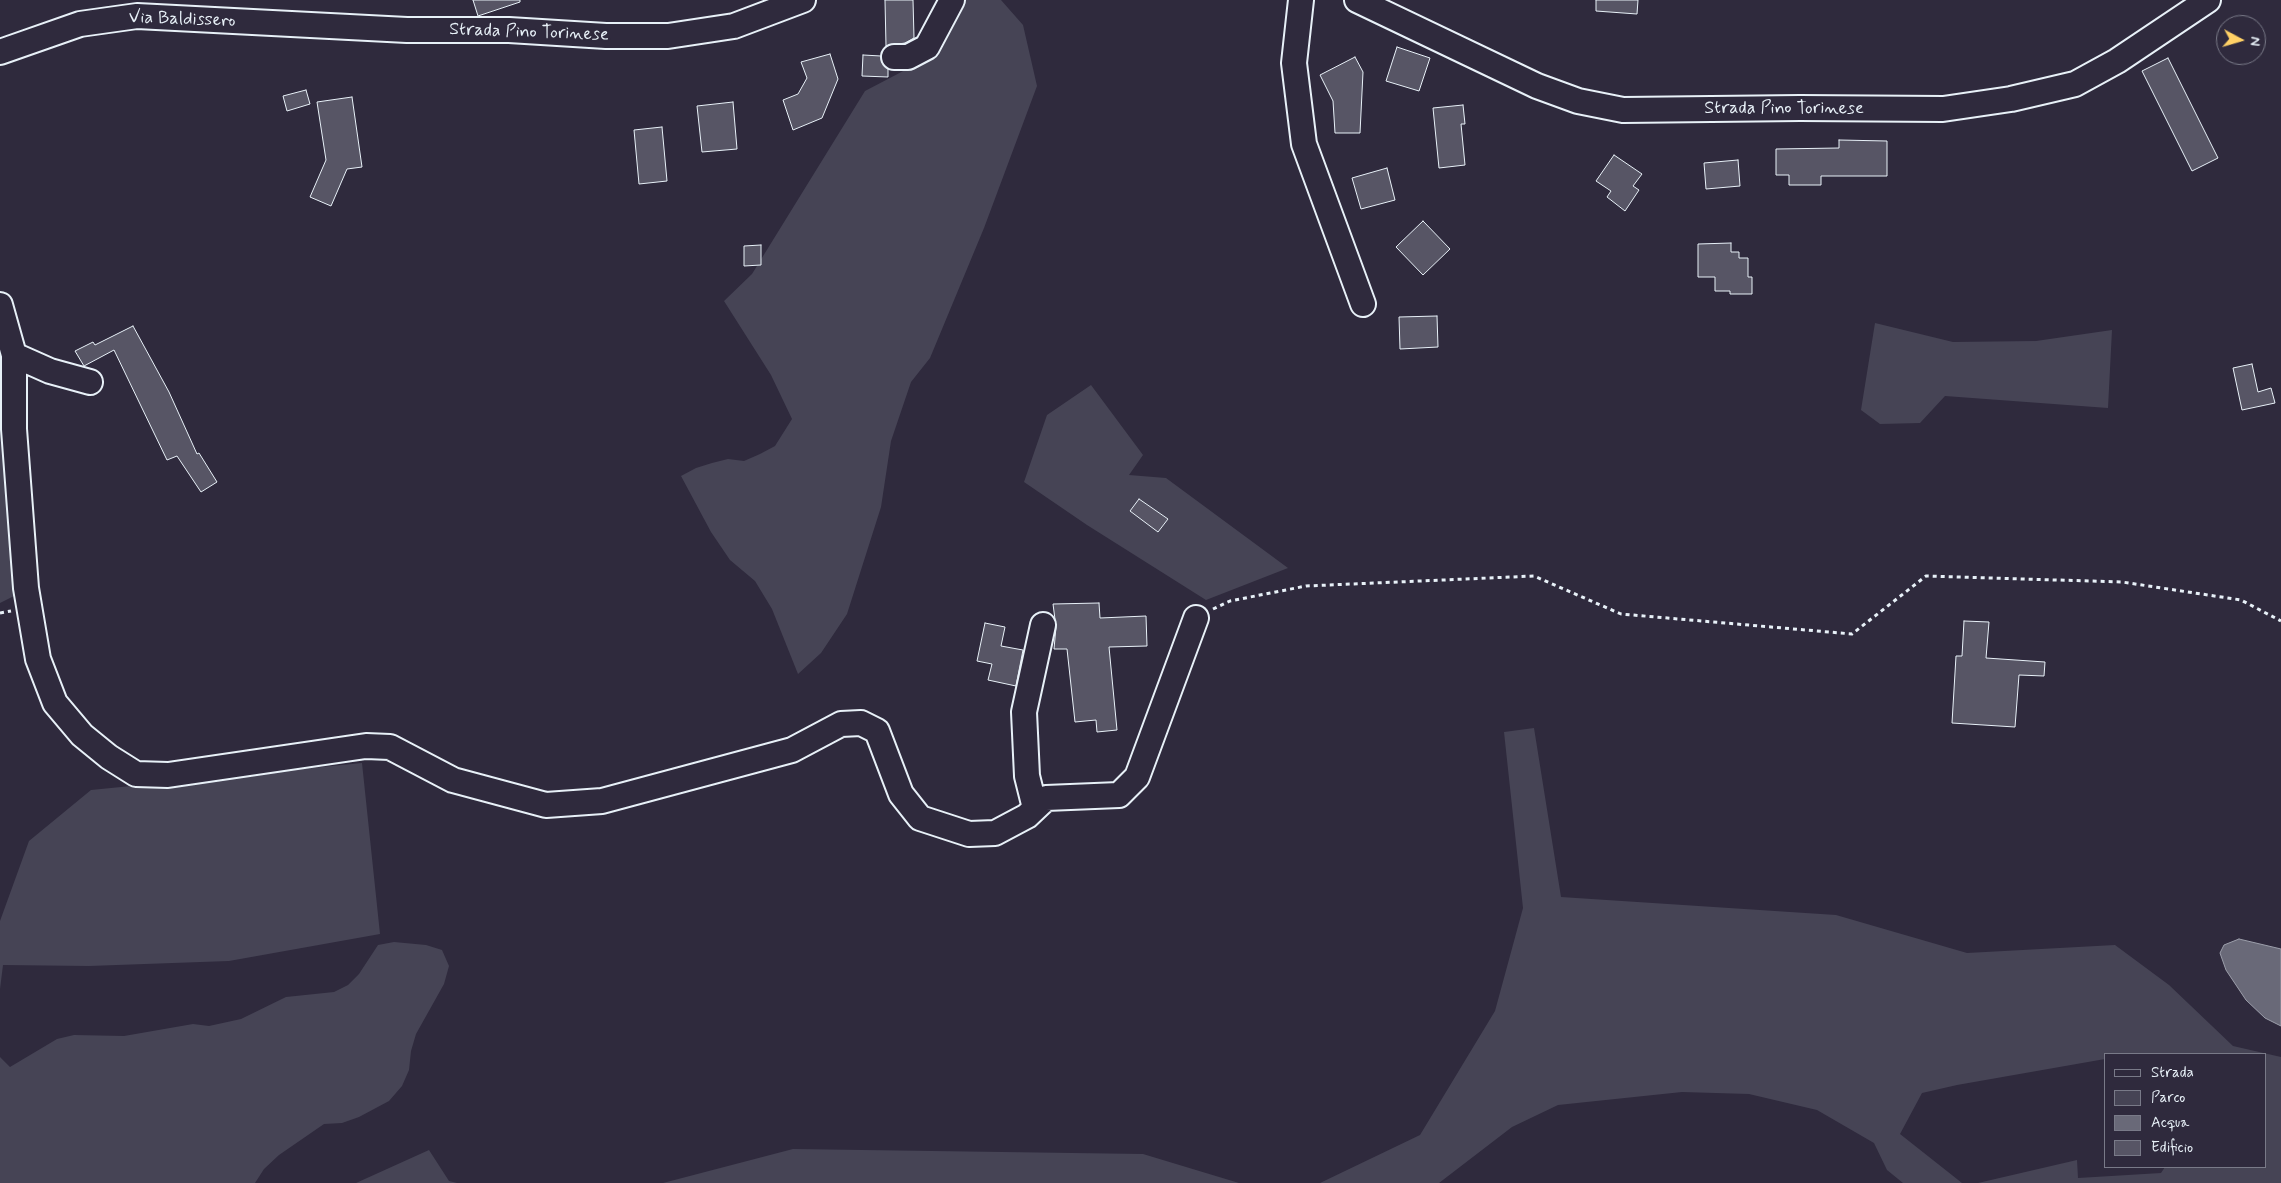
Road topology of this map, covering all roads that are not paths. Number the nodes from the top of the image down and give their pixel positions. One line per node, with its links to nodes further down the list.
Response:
1 (802, 0): 6 (street, Strada Pino Torinese)
2 (952, 0): 8 (street)
3 (1301, 0): 10 (street)
4 (1356, 0): 5 (street, Strada Pino Torinese)
5 (2208, 0)
6 (250, 22): 7 (street, Via Baldissero)
7 (0, 52)
8 (894, 57)
9 (0, 304): 11 (street)
10 (1363, 304)
11 (14, 355): 12 (street); 15 (street)
12 (90, 382)
13 (1196, 618): 15 (street)
14 (1043, 625): 15 (street)
15 (1035, 808)

